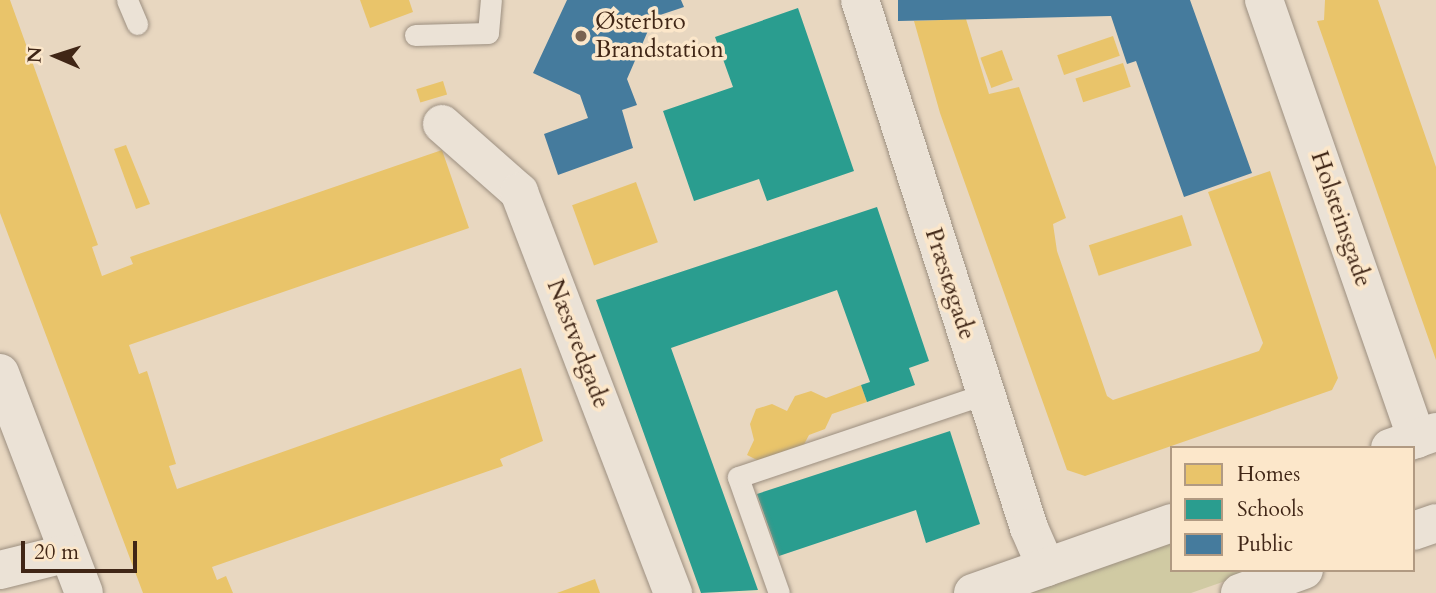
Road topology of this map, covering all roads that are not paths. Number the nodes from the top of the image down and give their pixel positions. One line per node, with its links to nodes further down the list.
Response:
1 (128, 0): 5 (lane)
2 (491, 0): 6 (lane)
3 (860, 0): 9 (street, Præstøgade)
4 (1264, 0): 10 (street, Holsteinsgade)
5 (136, 24)
6 (415, 35)
7 (442, 124): 19 (street, Næstvedgade)
8 (0, 373): 14 (street)
9 (985, 394): 15 (street, Præstøgade); 20 (lane)
10 (1414, 440)
11 (1436, 523): 13 (street)
12 (1170, 524): 15 (street)
13 (1415, 530)
14 (68, 553): 16 (street); 18 (street)
15 (1046, 567): 21 (street)
16 (0, 570)
17 (1298, 572): 22 (street)
18 (83, 593)
19 (673, 593)
20 (779, 593)
21 (973, 593)
22 (1240, 593)

